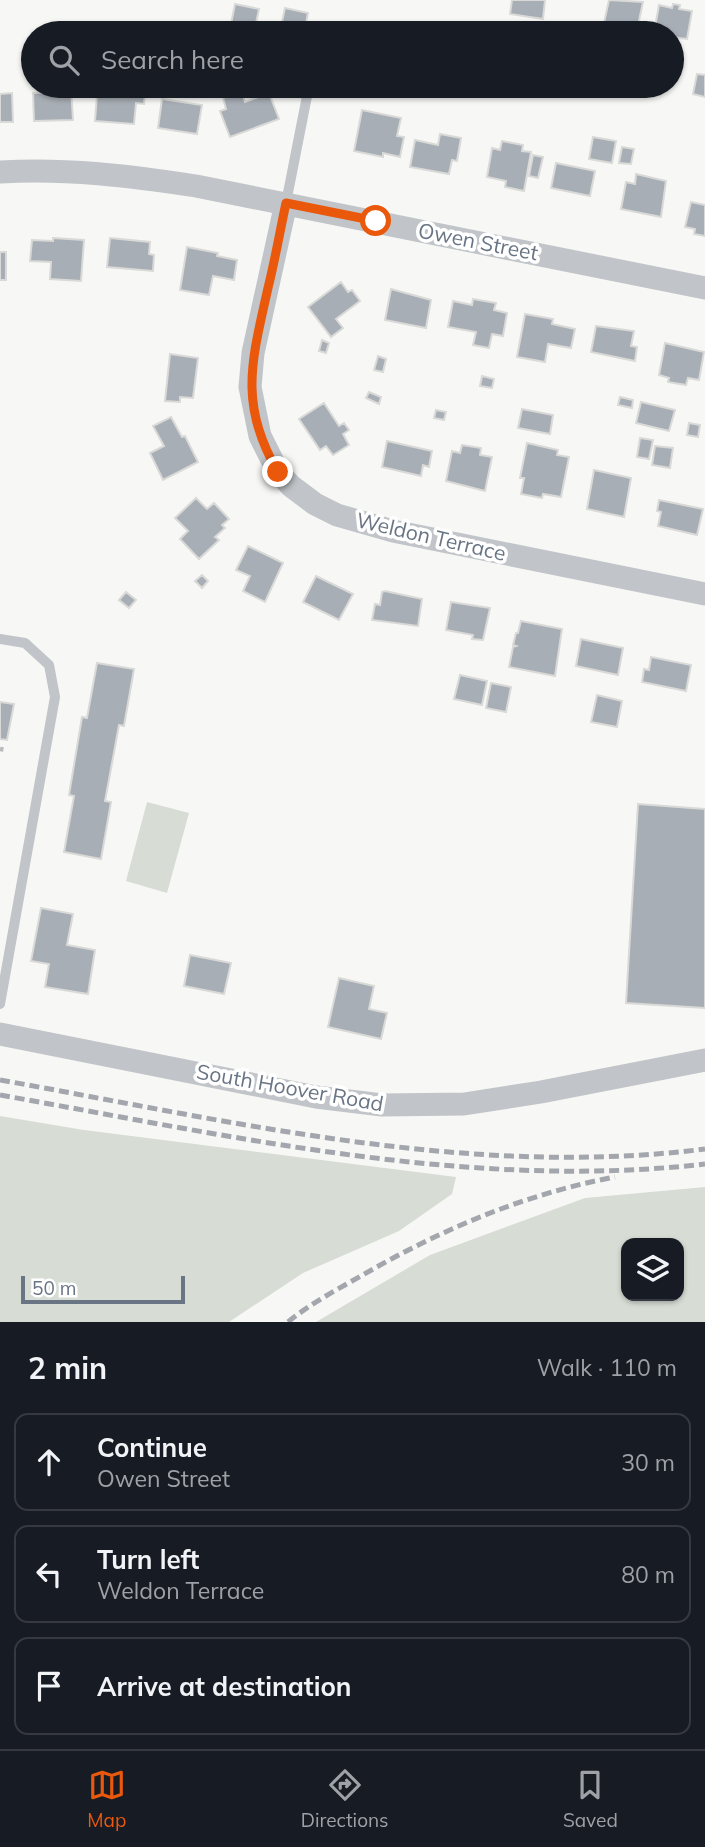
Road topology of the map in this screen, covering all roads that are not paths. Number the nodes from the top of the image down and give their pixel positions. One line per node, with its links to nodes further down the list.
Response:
1 (307, 98): 3 (lane)
2 (0, 172): 3 (street, Owen Street)
3 (286, 203): 4 (street, Owen Street); 5 (street, Weldon Terrace)
4 (705, 288)
5 (705, 594)
6 (0, 639): 7 (lane)
7 (0, 1004)
8 (0, 1034): 9 (street, South Hoover Road)
9 (705, 1060)

